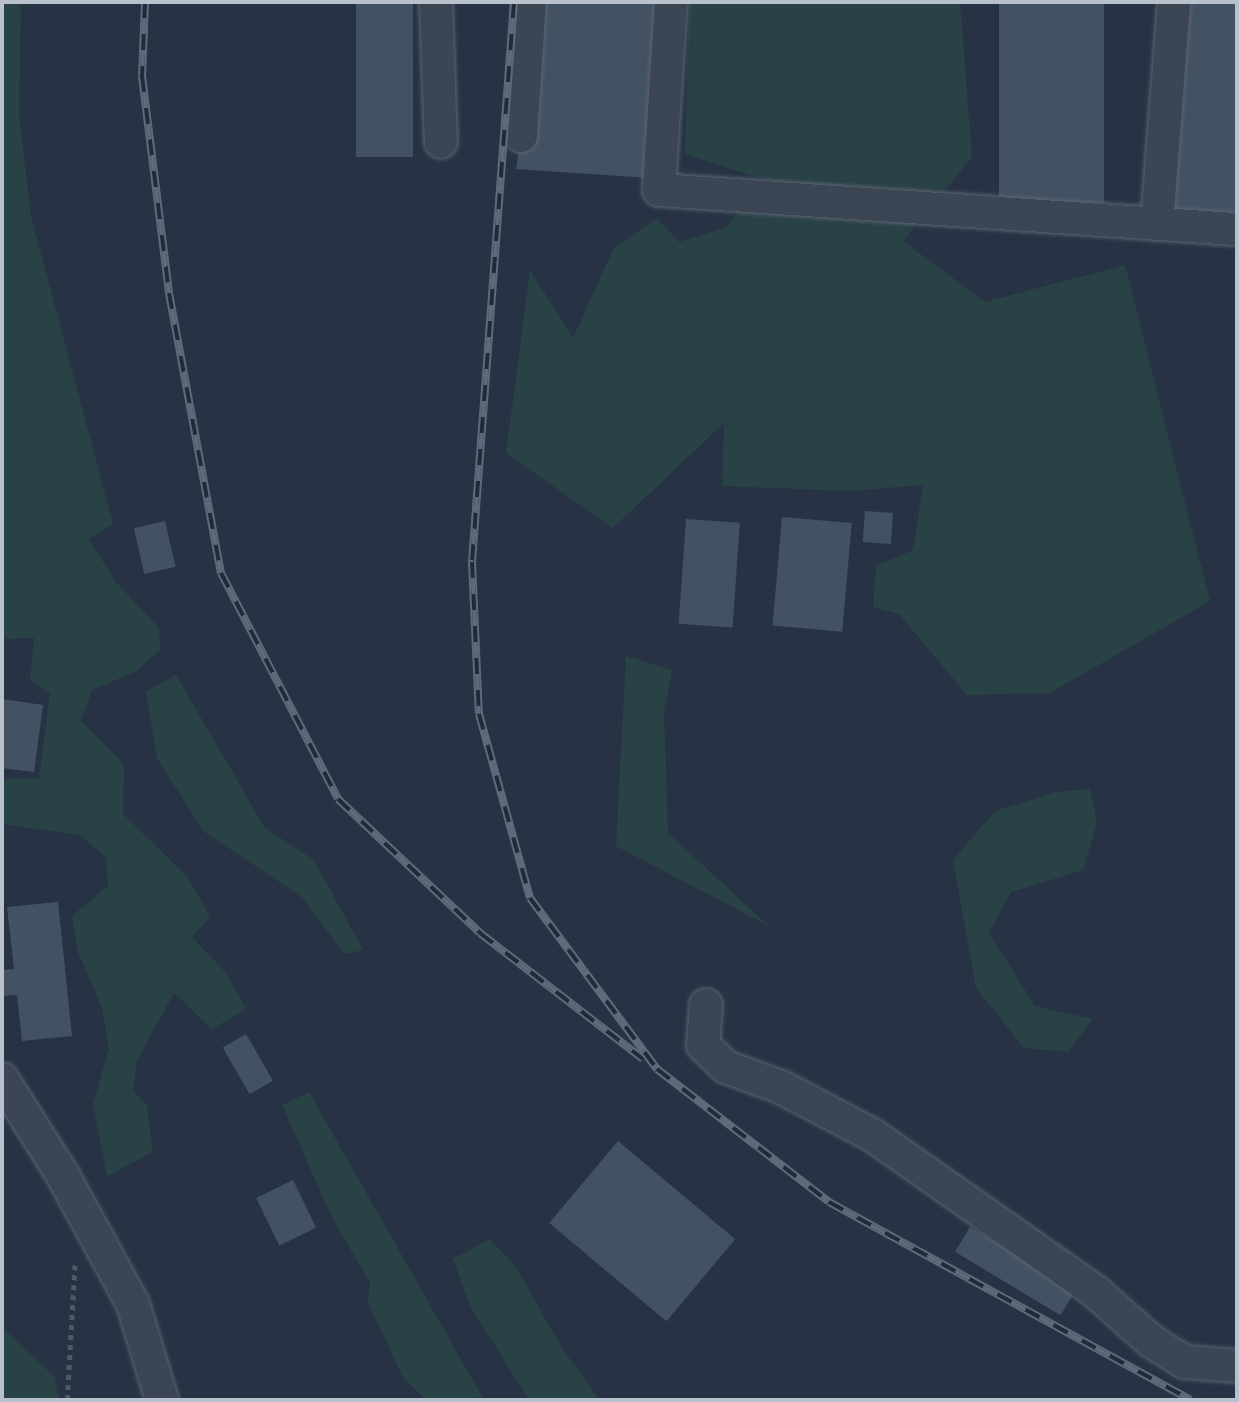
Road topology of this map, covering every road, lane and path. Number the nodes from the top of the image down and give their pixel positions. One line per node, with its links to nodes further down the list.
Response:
1 (436, 2): 6 (lane)
2 (530, 2): 5 (lane)
3 (671, 2): 7 (lane)
4 (1174, 2): 7 (lane)
5 (521, 136)
6 (441, 142)
7 (1157, 224): 8 (lane)
8 (1234, 229)
9 (706, 1005): 12 (lane)
10 (2, 1079): 14 (lane)
11 (76, 1254): 13 (path)
12 (1237, 1366)
13 (67, 1400)
14 (162, 1400)

